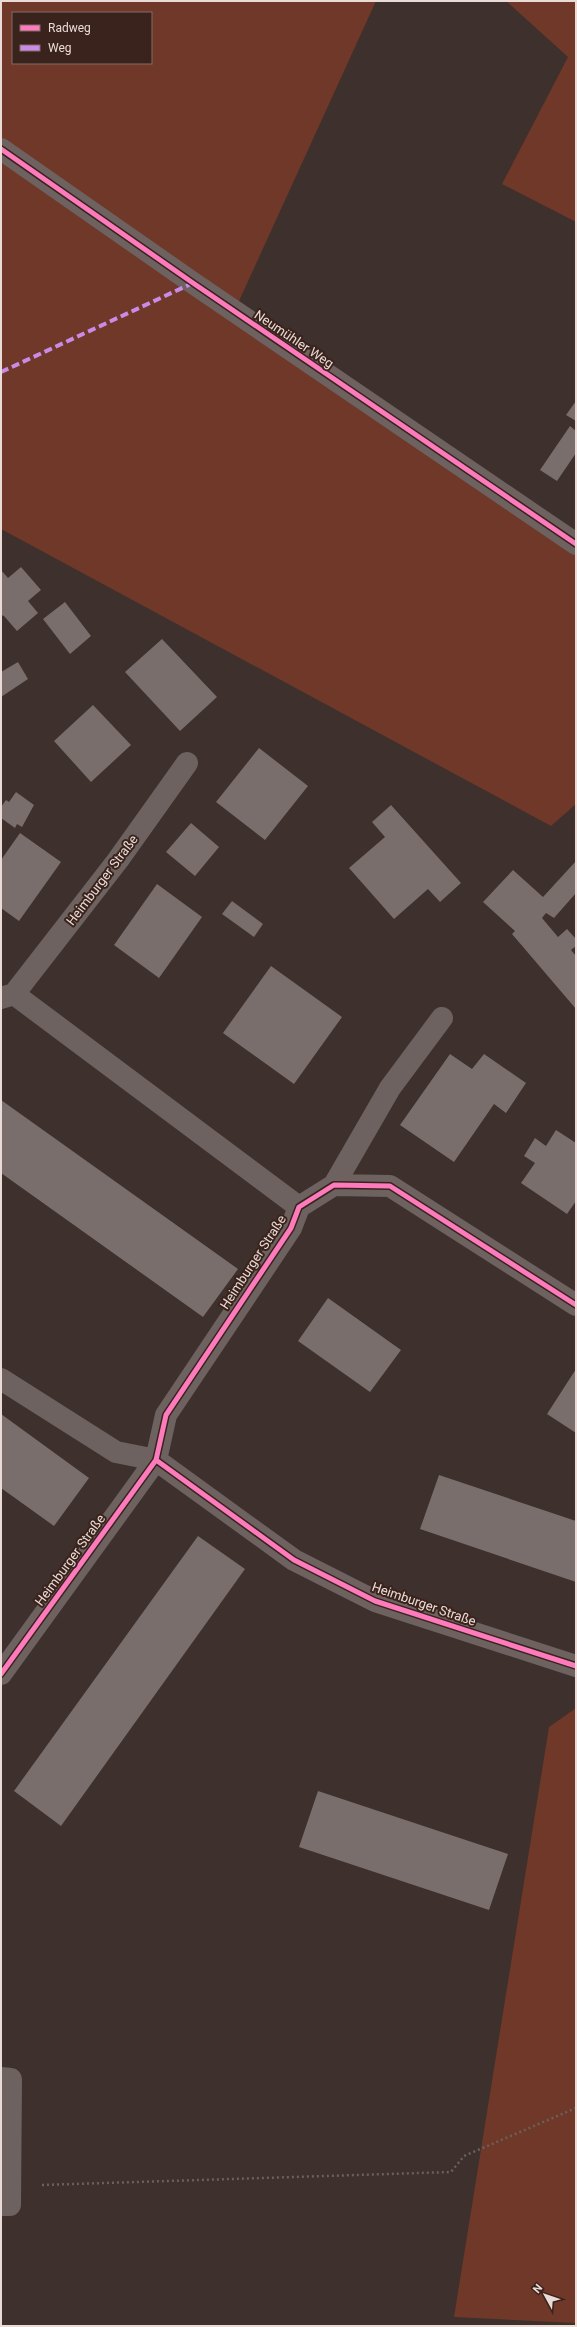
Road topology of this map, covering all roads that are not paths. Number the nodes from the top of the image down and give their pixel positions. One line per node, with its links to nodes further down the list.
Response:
1 (1, 149): 2 (street, Neumühler Weg)
2 (576, 544)
3 (187, 763): 4 (street, Heimburger Straße)
4 (7, 996): 7 (street, Heimburger Straße)
5 (442, 1018): 6 (street)
6 (334, 1185): 7 (street, Heimburger Straße); 8 (street)
7 (299, 1207): 10 (street, Heimburger Straße)
8 (576, 1305)
9 (1, 1379): 10 (street)
10 (156, 1460): 11 (street, Heimburger Straße); 12 (street, Heimburger Straße)
11 (576, 1666)
12 (1, 1674)
13 (1, 2078): 14 (street)
14 (1, 2205)

